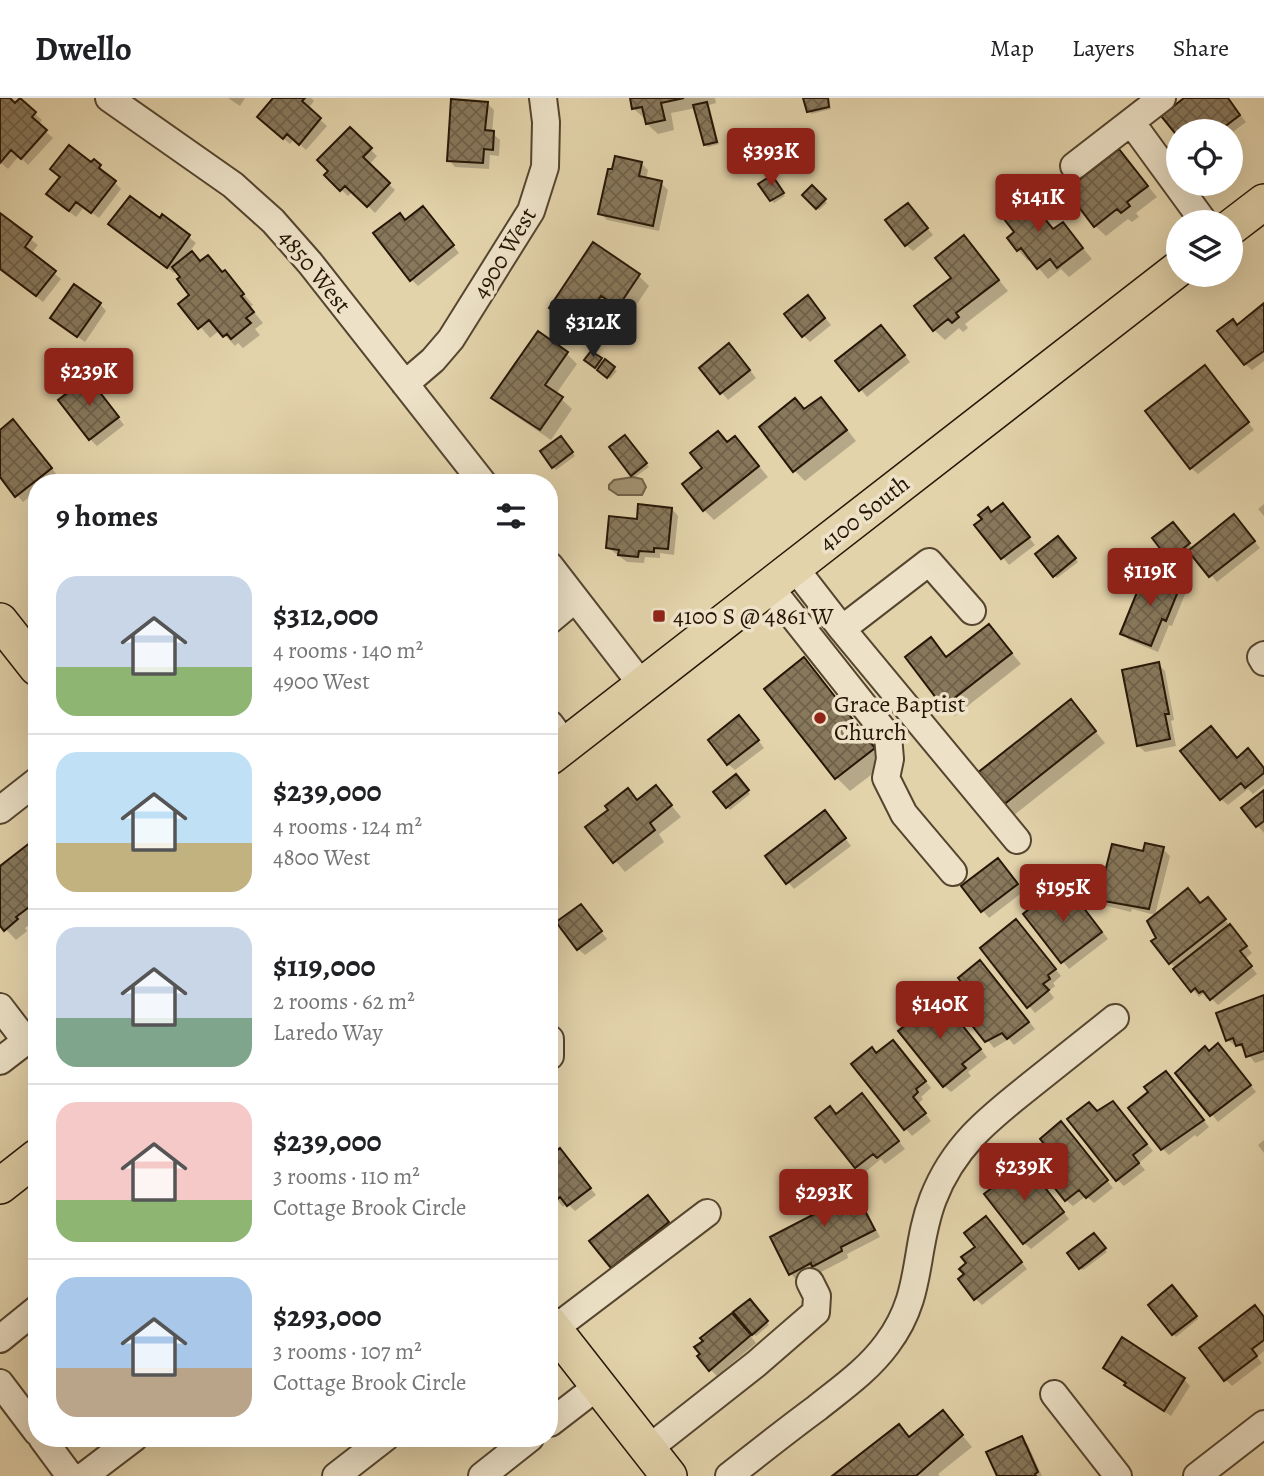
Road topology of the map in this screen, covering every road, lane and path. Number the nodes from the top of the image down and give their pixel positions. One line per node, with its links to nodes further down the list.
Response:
1 (109, 98): 10 (street, 4850 West)
2 (542, 98): 10 (street, 4900 West)
3 (1162, 98): 4 (street)
4 (1131, 122): 5 (street); 7 (street)
5 (1074, 166)
6 (1264, 202): 8 (main road)
7 (1195, 210)
8 (1243, 218)
9 (1166, 278): 12 (main road, 4100 South)
10 (405, 384): 11 (street, 4850 West)
11 (477, 474)
12 (781, 576): 18 (street); 22 (main road, 4100 South); 27 (street)
13 (558, 577): 14 (street)
14 (575, 599): 16 (street); 22 (street)
15 (972, 611): 18 (street)
16 (558, 613)
17 (0, 621): 20 (main road)
18 (842, 629): 26 (street)
19 (1264, 655): 21 (street)
20 (28, 657)
21 (1264, 662)
22 (642, 685): 23 (main road, 4100 South)
23 (558, 740)
24 (28, 788): 25 (street)
25 (0, 810)
26 (1017, 840)
27 (953, 872)
28 (0, 1007): 30 (street)
29 (1115, 1018): 55 (street)
30 (0, 1061)
31 (28, 1164): 32 (main road)
32 (0, 1186)
33 (707, 1213): 36 (street)
34 (810, 1282): 49 (street)
35 (28, 1316): 38 (street)
36 (558, 1322)
37 (558, 1334): 40 (main road)
38 (0, 1339)
39 (0, 1383): 43 (street)
40 (598, 1386): 42 (street); 49 (main road)
41 (1054, 1394): 56 (street)
42 (558, 1417)
43 (28, 1420)
44 (1264, 1424): 57 (street)
45 (49, 1447): 50 (street)
46 (122, 1447): 51 (street)
47 (373, 1447): 52 (street)
48 (519, 1447): 53 (street)
49 (648, 1449): 54 (main road)
50 (70, 1476)
51 (84, 1476)
52 (336, 1476)
53 (482, 1476)
54 (669, 1476)
55 (729, 1476)
56 (1118, 1476)
57 (1197, 1476)

